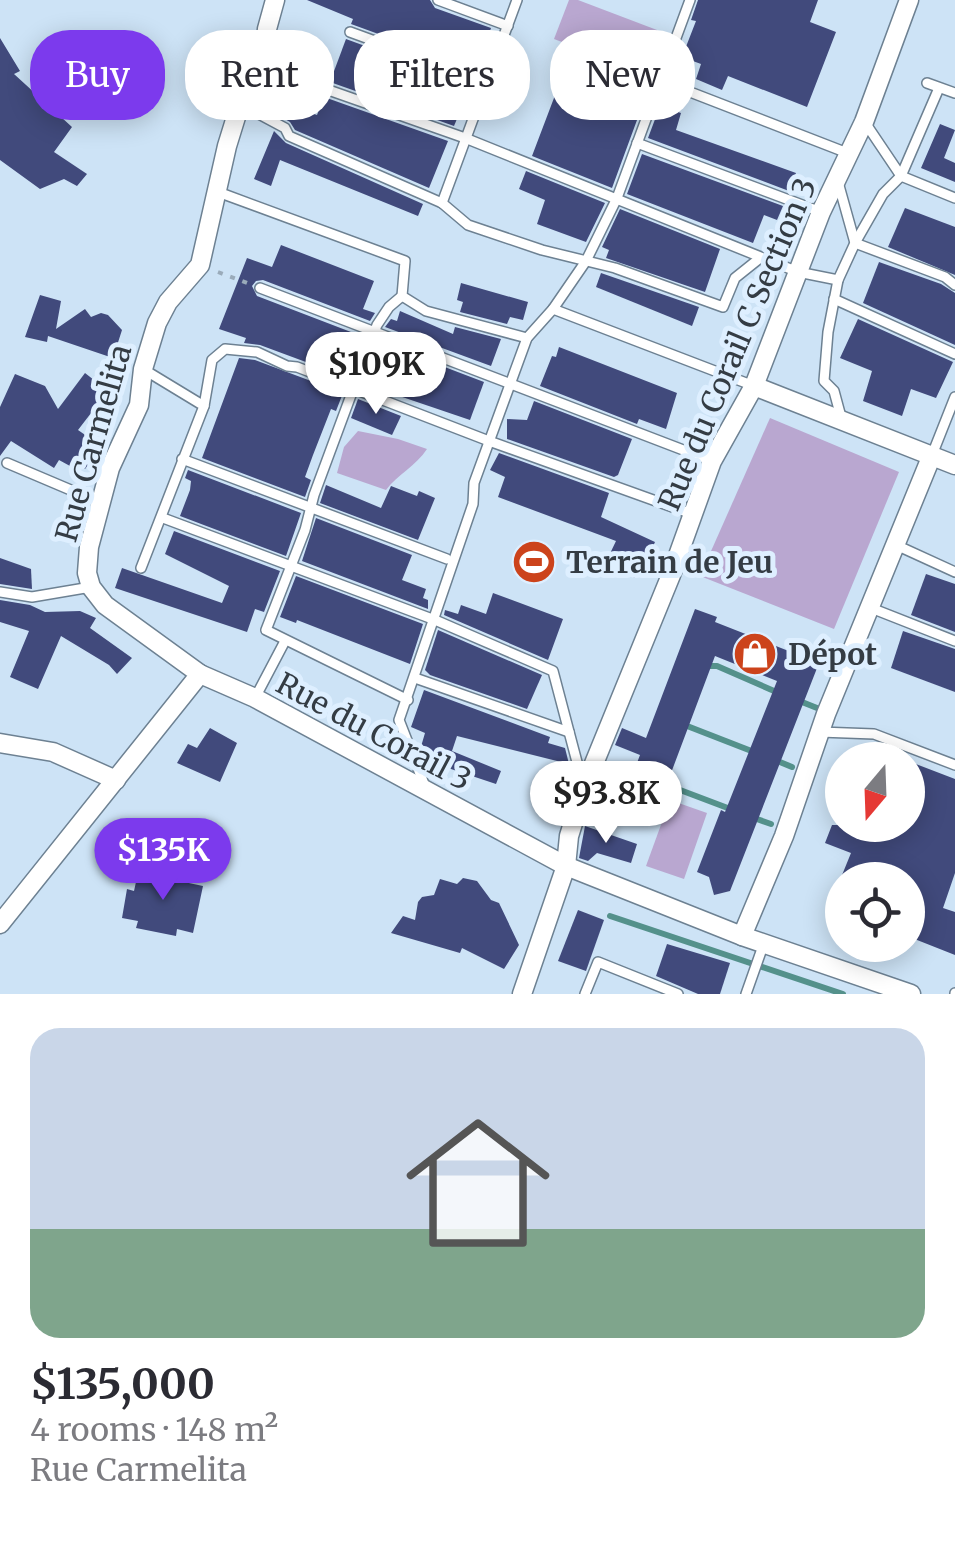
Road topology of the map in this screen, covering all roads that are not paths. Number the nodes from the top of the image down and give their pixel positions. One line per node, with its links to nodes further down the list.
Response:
1 (275, 0): 7 (street, Rue Carmelita)
2 (438, 0): 6 (lane)
3 (518, 0): 6 (lane)
4 (690, 0): 9 (lane)
5 (910, 0): 21 (street, Rue du Corail C Section 3)
6 (508, 26): 8 (lane)
7 (267, 30)
8 (506, 30)
9 (678, 30)
10 (350, 32): 11 (lane)
11 (354, 33)
12 (928, 83): 13 (lane)
13 (940, 88): 15 (lane); 25 (lane)
14 (334, 91): 22 (lane)
15 (955, 92)
16 (695, 94): 24 (lane)
17 (235, 120): 27 (street, Rue Carmelita)
18 (270, 120): 30 (lane)
19 (472, 120): 22 (lane)
20 (645, 120): 23 (lane)
21 (864, 122): 24 (street, Rue du Corail C Section 3); 25 (lane)
22 (465, 138): 28 (lane); 30 (lane)
23 (637, 143): 28 (lane); 31 (lane)
24 (850, 154): 26 (street, Rue du Corail C Section 3)
25 (901, 176): 29 (lane); 32 (lane)
26 (837, 178): 31 (street, Rue du Corail C Section 3); 32 (lane)
27 (218, 192): 39 (lane); 45 (street, Rue Carmelita)
28 (617, 198): 33 (lane); 34 (lane)
29 (955, 198)
30 (442, 203): 34 (lane)
31 (821, 212): 35 (street, Rue du Corail C Section 3)
32 (855, 242): 36 (lane); 37 (lane)
33 (760, 258): 34 (lane); 35 (lane)
34 (586, 261): 41 (lane)
35 (798, 272): 36 (lane); 47 (street, Rue du Corail C Section 3)
36 (838, 280): 40 (lane)
37 (955, 285)
38 (260, 288): 42 (lane)
39 (402, 296): 42 (lane); 43 (lane)
40 (834, 299): 44 (lane); 51 (lane)
41 (553, 310): 43 (lane); 47 (lane)
42 (376, 332): 46 (lane); 48 (lane)
43 (527, 338): 46 (lane)
44 (955, 354)
45 (143, 369): 50 (lane); 58 (street, Rue Carmelita)
46 (510, 384): 52 (lane); 55 (lane)
47 (754, 386): 51 (street); 55 (street, Rue du Corail C Section 3)
48 (354, 391): 50 (lane); 52 (lane); 59 (lane)
49 (955, 398): 53 (lane)
50 (204, 406): 54 (lane)
51 (842, 421): 53 (street)
52 (489, 442): 60 (lane); 70 (lane)
53 (932, 455): 57 (street); 62 (street)
54 (182, 459): 59 (lane); 61 (lane)
55 (712, 461): 60 (street, Rue du Corail C Section 3)
56 (7, 463): 58 (lane)
57 (955, 465)
58 (99, 502): 67 (street, Rue Carmelita)
59 (310, 508): 63 (lane); 64 (lane)
60 (692, 514): 82 (street, Rue du Corail C Section 3)
61 (163, 518): 64 (lane); 65 (lane)
62 (896, 545): 66 (lane); 69 (street)
63 (447, 559)
64 (290, 566): 70 (lane); 71 (lane)
65 (141, 568)
66 (955, 572)
67 (90, 586): 68 (lane); 73 (street, Rue Carmelita)
68 (0, 592)
69 (871, 608): 72 (lane); 78 (street)
70 (435, 620): 74 (lane); 77 (lane)
71 (285, 641): 75 (lane); 76 (lane)
72 (955, 641)
73 (200, 674): 75 (street, Rue du Corail 3); 81 (street)
74 (415, 678): 76 (lane); 77 (lane)
75 (255, 698): 83 (street, Rue du Corail 3)
76 (408, 700): 83 (lane)
77 (570, 732): 82 (lane)
78 (820, 732): 80 (lane); 86 (street)
79 (0, 743): 81 (street)
80 (955, 765)
81 (116, 780): 85 (street)
82 (584, 788): 84 (street, Rue du Corail C Section 3)
83 (427, 792): 84 (street, Rue du Corail 3)
84 (566, 866): 86 (street, Rue du Corail 3); 88 (street, Rue du Corail C Section 3)
85 (0, 924)
86 (742, 936): 87 (street, Rue du Corail 3)
87 (764, 944): 91 (lane); 92 (street, Rue du Corail 3)
88 (522, 994)
89 (585, 994): 90 (lane)
90 (678, 994)
91 (746, 994)
92 (911, 994)

